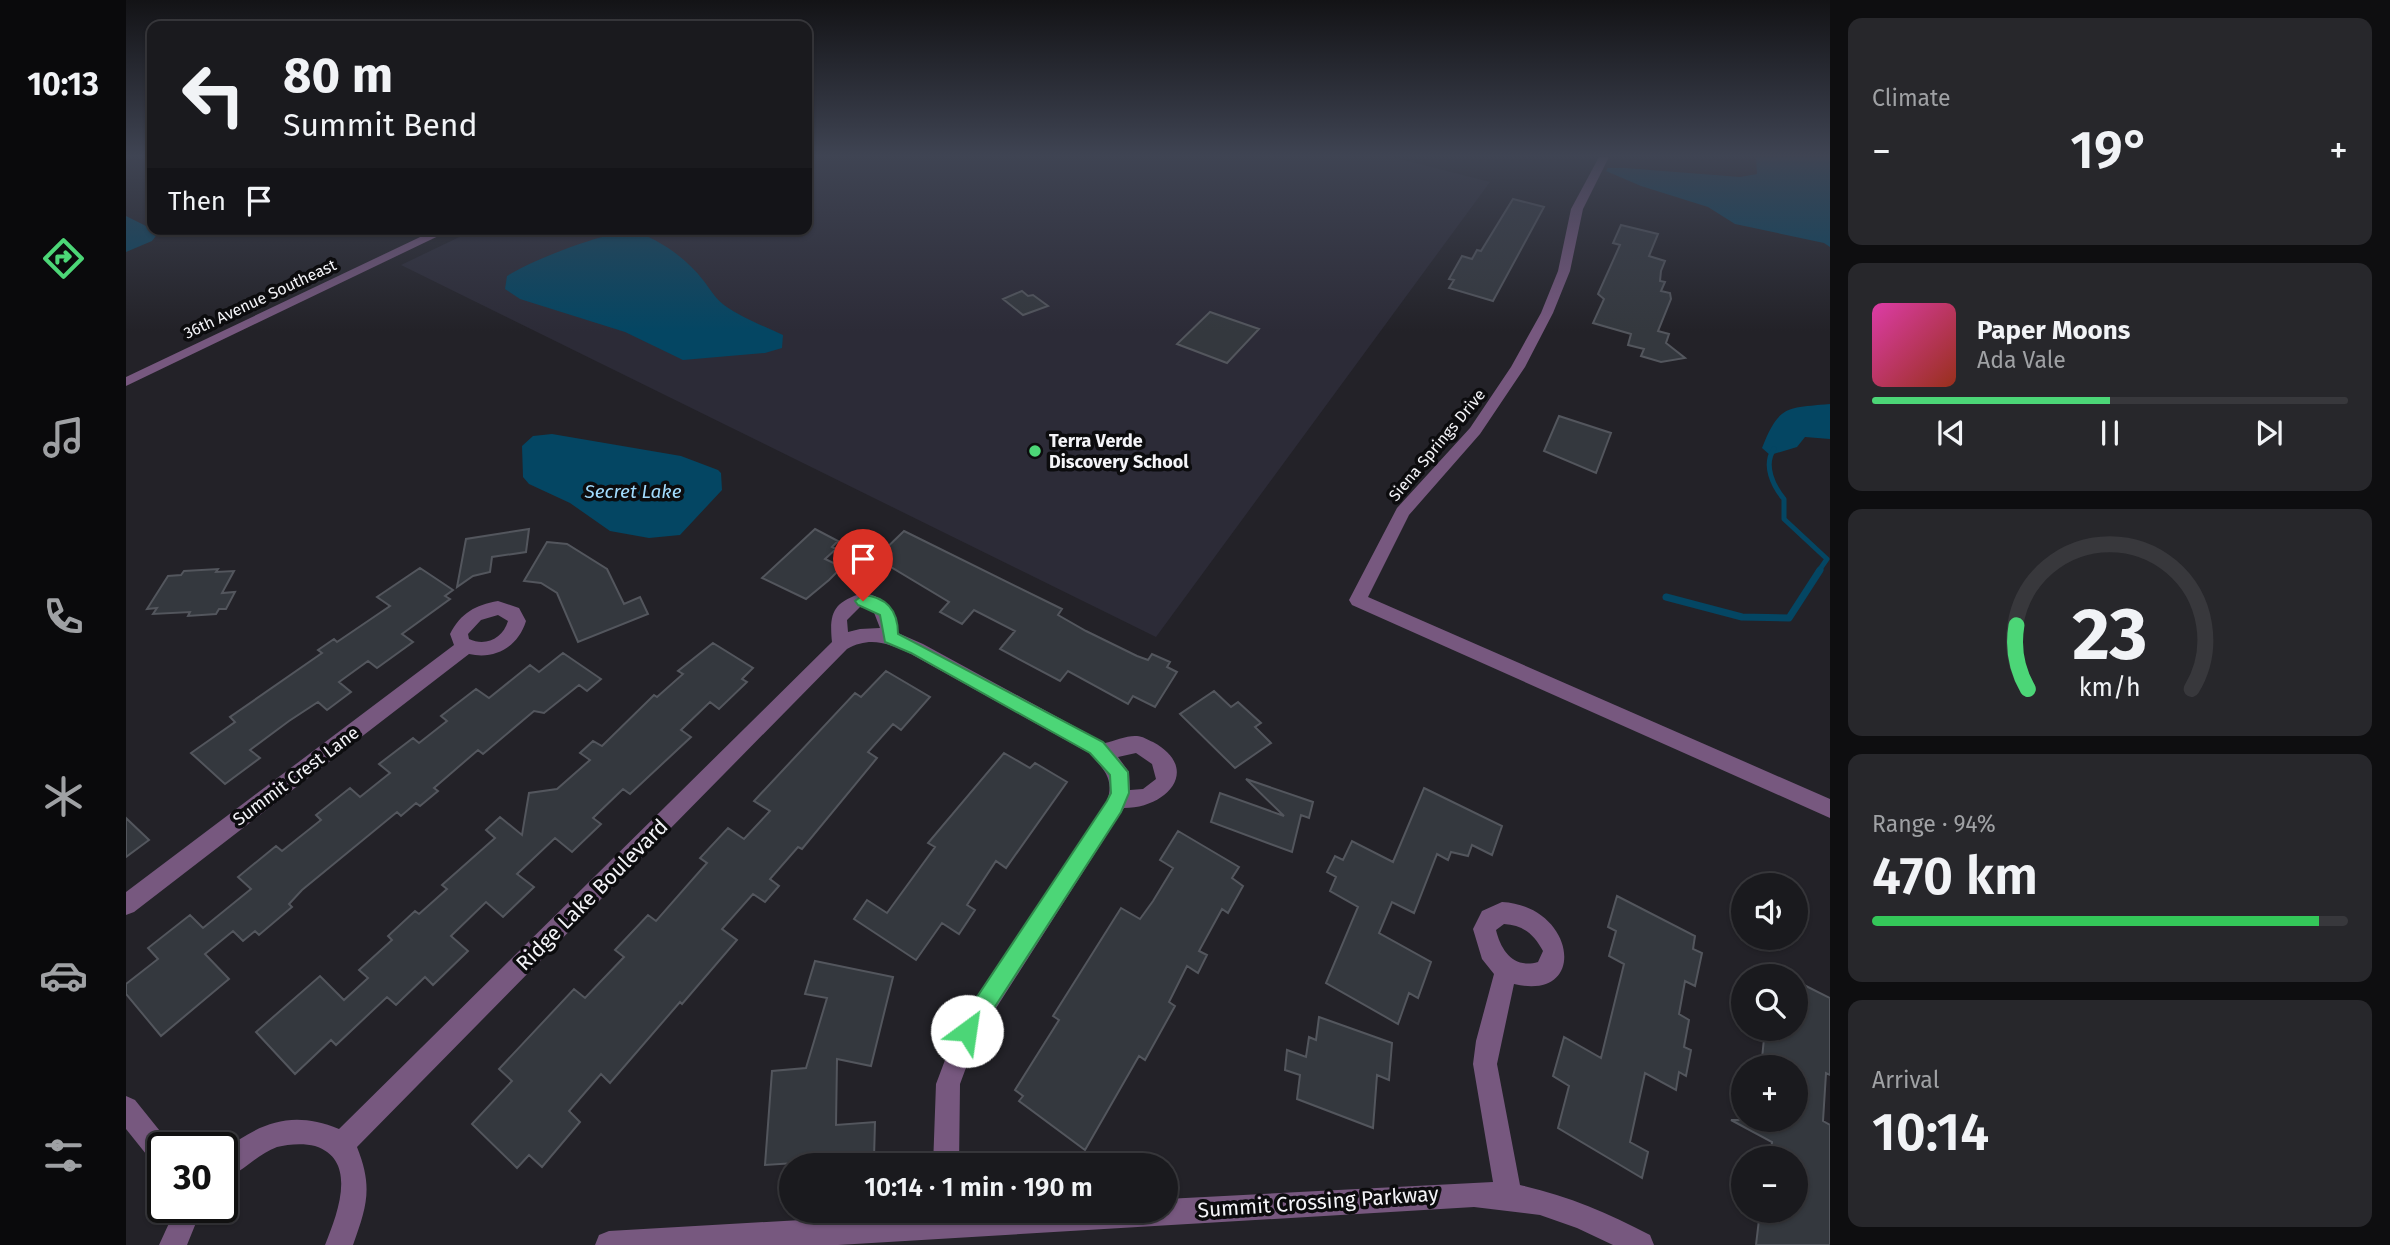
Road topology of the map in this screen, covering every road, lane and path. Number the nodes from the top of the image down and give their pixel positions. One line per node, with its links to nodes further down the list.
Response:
1 (1576, 215): 9 (street, Siena Springs Drive)
2 (434, 235): 3 (street, 36th Avenue Southeast)
3 (126, 382)
4 (890, 637): 5 (street); 5 (street); 7 (street)
5 (842, 644): 14 (street, Ridge Lake Boulevard)
6 (466, 646): 10 (street, Summit Crest Lane)
7 (1102, 752): 8 (street); 8 (street)
8 (1118, 799): 15 (street)
9 (1830, 809)
10 (126, 905)
11 (1507, 969): 17 (street)
12 (126, 1110): 13 (street)
13 (147, 1136)
14 (341, 1145): 16 (street); 23 (street)
15 (946, 1153)
16 (238, 1156)
17 (1509, 1196): 18 (street, Summit Crossing Parkway); 25 (street, Summit Crossing Parkway)
18 (1178, 1207)
19 (183, 1223): 22 (street)
20 (899, 1223): 21 (street, Summit Crossing Parkway)
21 (729, 1241): 24 (street, Summit Crossing Parkway)
22 (173, 1245)
23 (339, 1245)
24 (609, 1245)
25 (1640, 1245)

